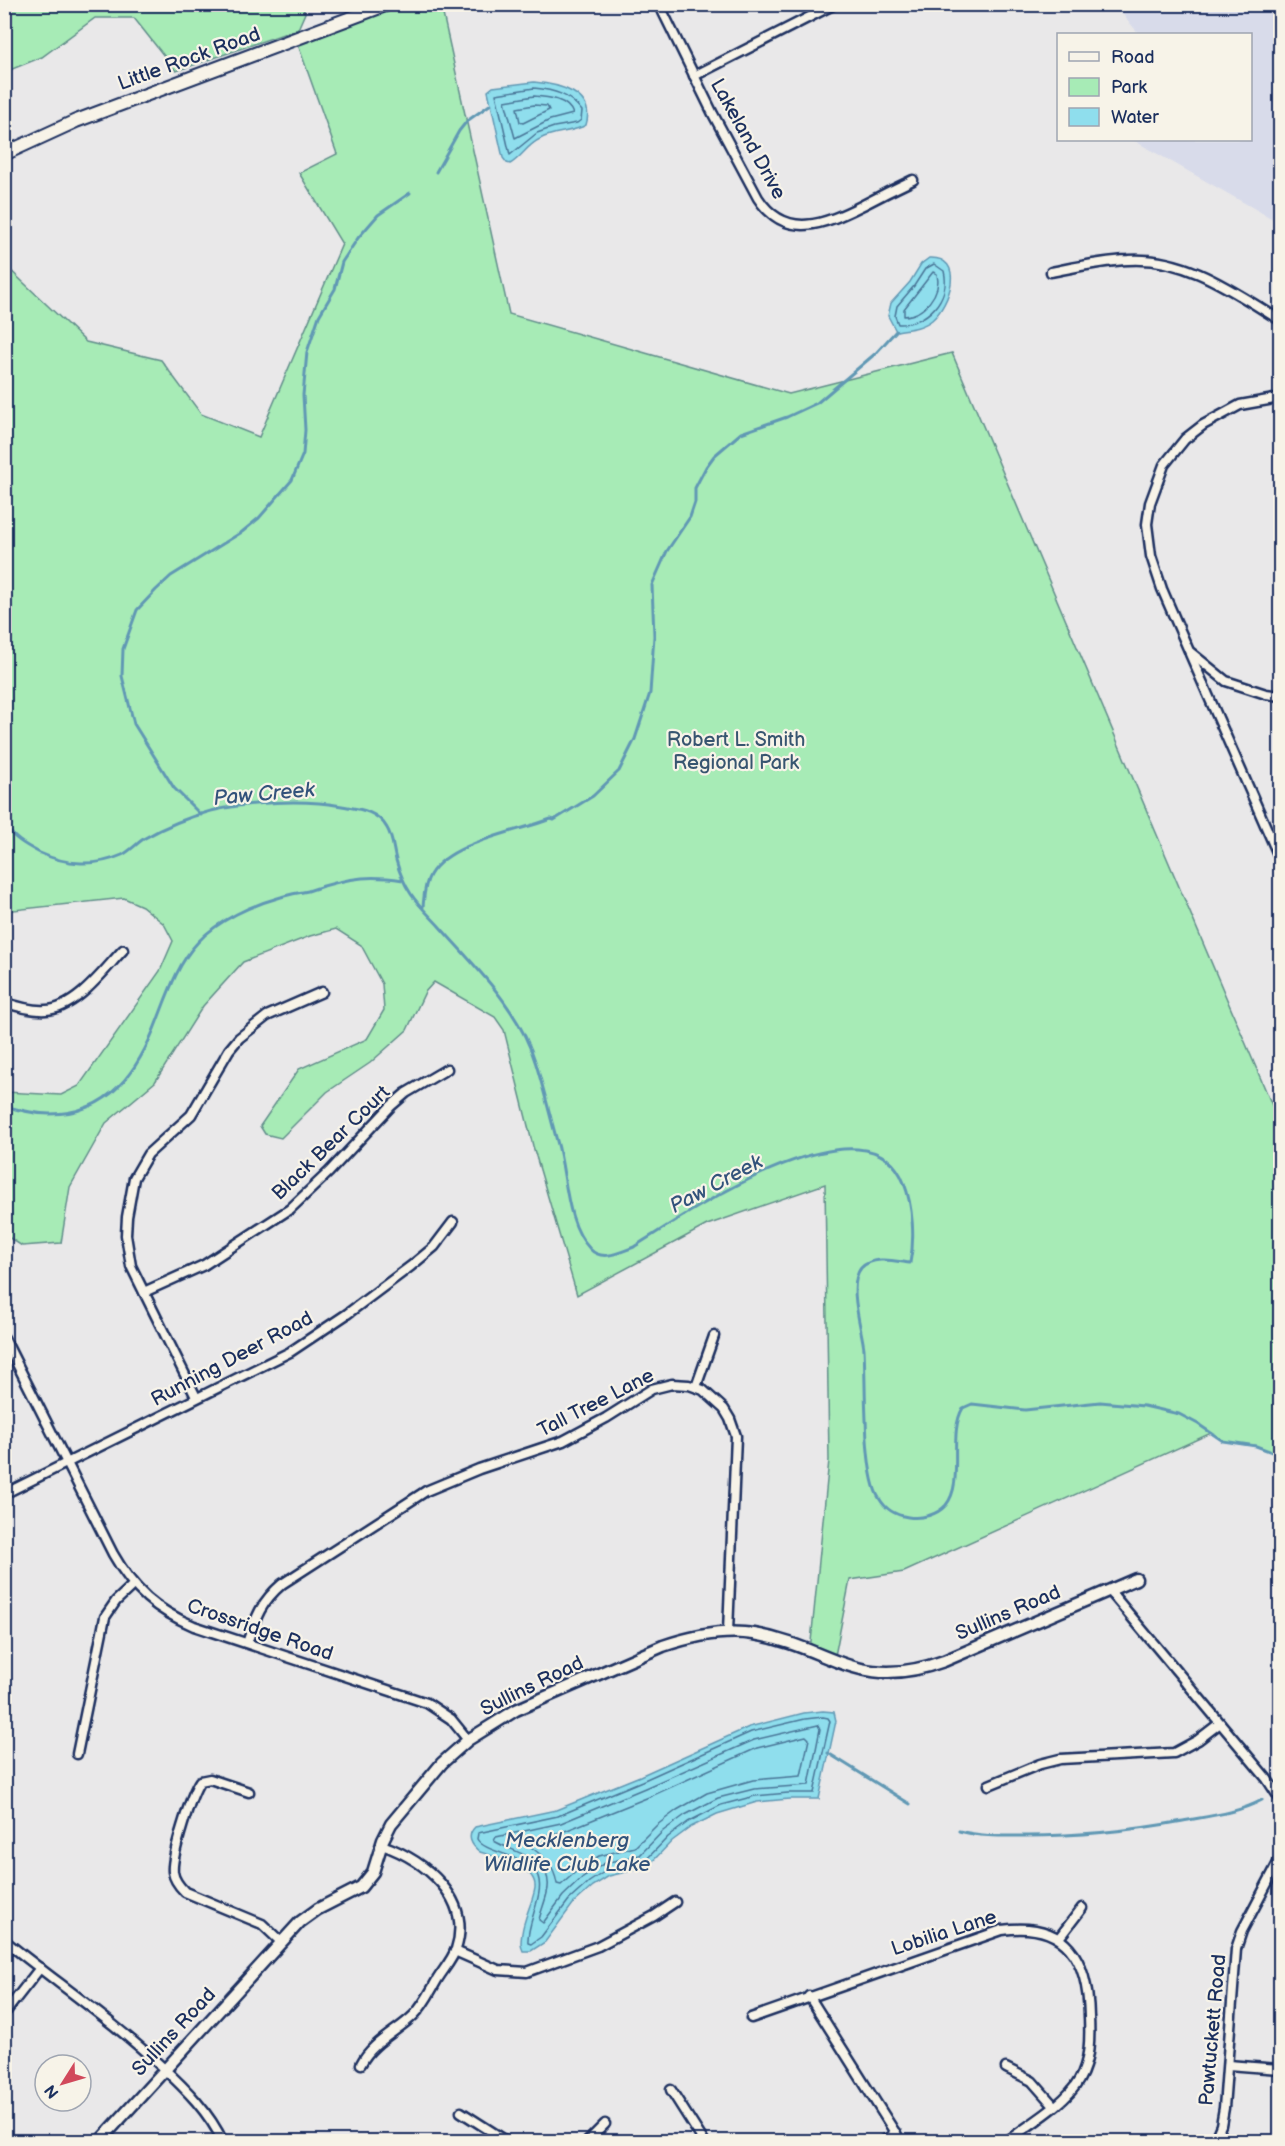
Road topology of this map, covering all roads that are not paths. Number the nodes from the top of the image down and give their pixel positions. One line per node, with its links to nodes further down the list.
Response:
1 (388, 4): 5 (main road, Little Rock Road)
2 (659, 4): 4 (street, Lakeland Drive)
3 (835, 4): 4 (street)
4 (694, 76): 6 (street, Lakeland Drive)
5 (4, 154)
6 (913, 180)
7 (1051, 272): 8 (street)
8 (1281, 320)
9 (1281, 398): 10 (street)
10 (1189, 651): 11 (street); 12 (street)
11 (1281, 696)
12 (1281, 859)
13 (123, 950): 15 (street)
14 (322, 992): 18 (street)
15 (4, 1002)
16 (447, 1069): 18 (street, Black Bear Court)
17 (453, 1222): 22 (street, Running Deer Road)
18 (144, 1292): 22 (street)
19 (714, 1336): 21 (street)
20 (4, 1338): 23 (street, Crossridge Road)
21 (696, 1387): 28 (street); 29 (street, Tall Tree Lane)
22 (196, 1397): 23 (street, Running Deer Road)
23 (67, 1463): 24 (street, Running Deer Road); 26 (street, Crossridge Road)
24 (4, 1494)
25 (1136, 1578): 27 (street, Sullins Road)
26 (133, 1585): 29 (street, Crossridge Road); 32 (street)
27 (1109, 1590): 28 (street, Sullins Road); 30 (street)
28 (728, 1632): 31 (street, Sullins Road)
29 (247, 1643): 31 (street, Crossridge Road)
30 (1220, 1723): 33 (street); 35 (street)
31 (468, 1740): 36 (street, Sullins Road)
32 (77, 1754)
33 (989, 1785)
34 (249, 1792): 42 (street)
35 (1281, 1799)
36 (382, 1845): 42 (street, Sullins Road); 43 (street)
37 (1281, 1859): 49 (street, Pawtuckett Road)
38 (675, 1902): 43 (street)
39 (1082, 1908): 40 (street)
40 (1059, 1938): 45 (street, Lobilia Lane); 54 (street)
41 (4, 1940): 44 (street)
42 (281, 1942): 51 (street, Sullins Road)
43 (455, 1951): 48 (street)
44 (40, 1968): 46 (street); 51 (street)
45 (809, 1996): 47 (street, Lobilia Lane); 57 (street)
46 (4, 2014)
47 (751, 2018)
48 (361, 2064)
49 (1228, 2066): 52 (street); 66 (street, Pawtuckett Road)
50 (1006, 2068): 54 (street)
51 (164, 2069): 58 (street, Sullins Road); 59 (street)
52 (1281, 2069)
53 (671, 2090): 62 (street)
54 (1054, 2106): 65 (street)
55 (461, 2112): 60 (street)
56 (605, 2124): 61 (street)
57 (896, 2133): 63 (street); 64 (street)
58 (99, 2142)
59 (223, 2142)
60 (508, 2142)
61 (587, 2142)
62 (704, 2142)
63 (882, 2142)
64 (901, 2142)
65 (1006, 2142)
66 (1214, 2142)

